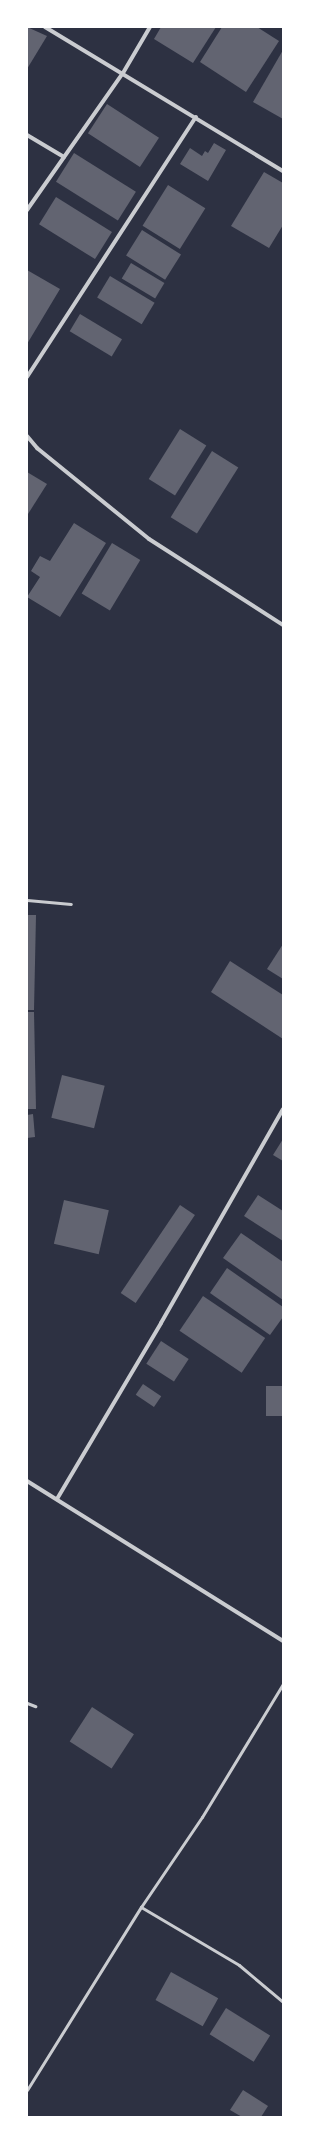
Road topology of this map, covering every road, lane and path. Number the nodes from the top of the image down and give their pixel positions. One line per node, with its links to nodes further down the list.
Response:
1 (45, 27): 3 (street)
2 (150, 27): 3 (street)
3 (123, 73): 4 (street); 6 (street)
4 (196, 117): 7 (street); 9 (street)
5 (27, 135): 6 (street)
6 (64, 157): 8 (street)
7 (283, 171)
8 (27, 210)
9 (27, 377)
10 (27, 436): 11 (street)
11 (283, 625)
12 (27, 900): 13 (lane)
13 (71, 904)
14 (283, 1109): 16 (street)
15 (27, 1481): 16 (street)
16 (57, 1499): 17 (street)
17 (283, 1641)
18 (283, 1684): 21 (lane)
19 (27, 1703): 20 (lane)
20 (35, 1706)
21 (141, 1907): 22 (lane); 23 (lane)
22 (283, 2002)
23 (27, 2090)

